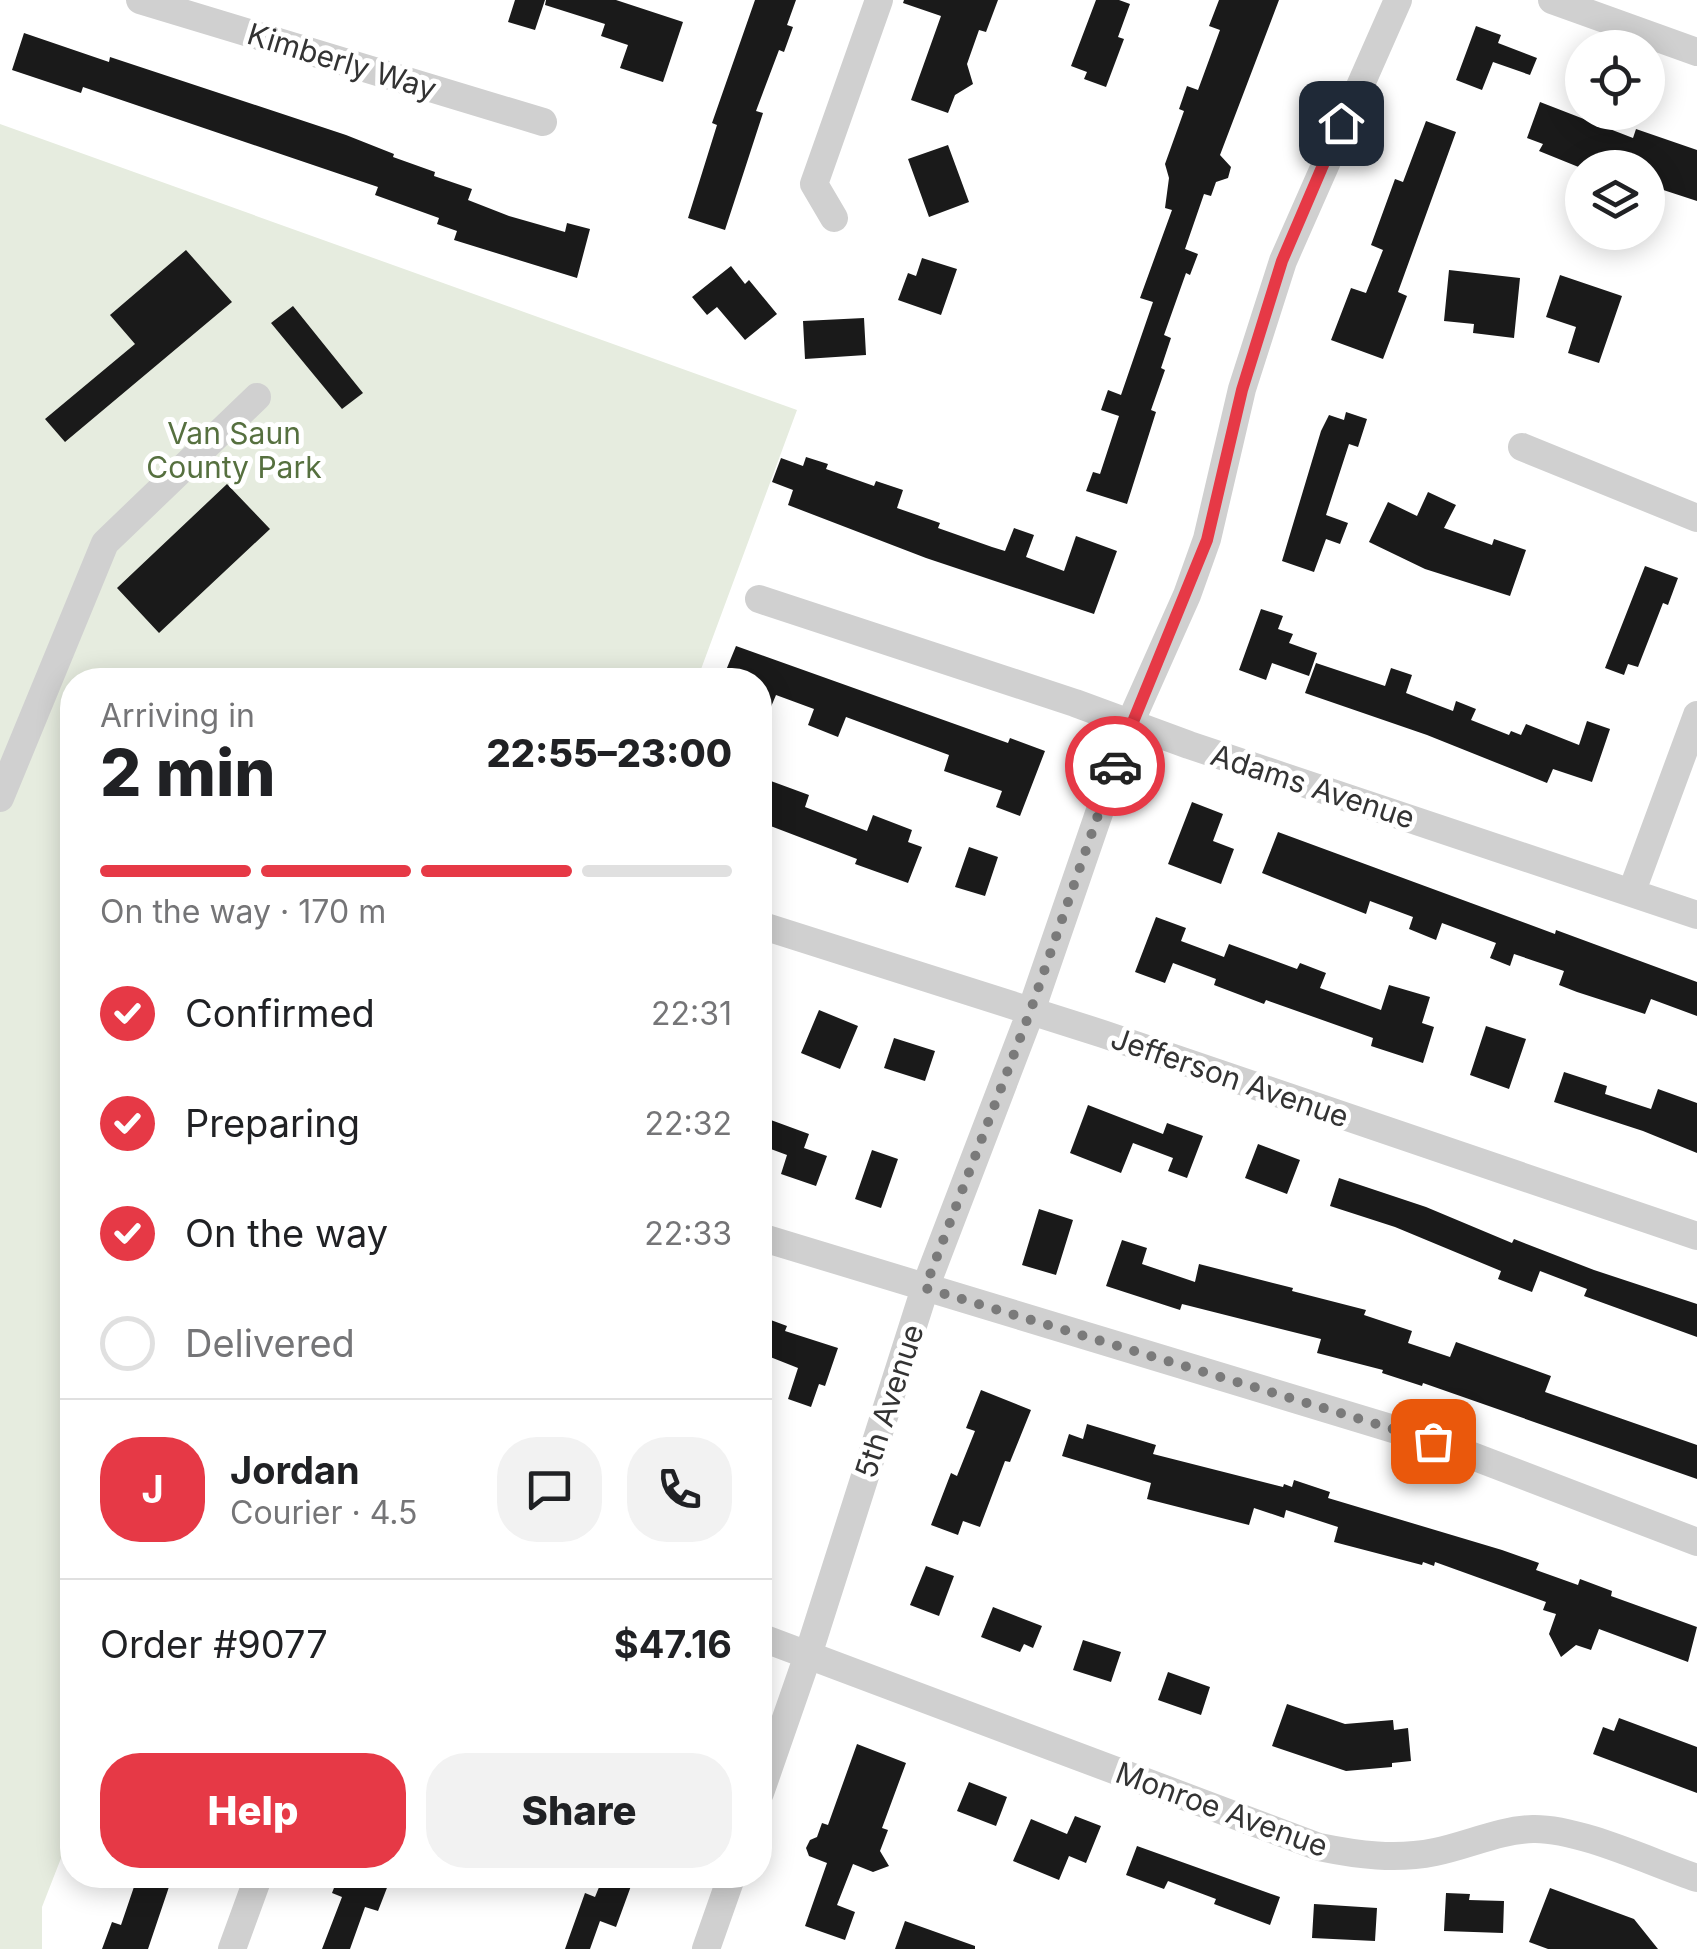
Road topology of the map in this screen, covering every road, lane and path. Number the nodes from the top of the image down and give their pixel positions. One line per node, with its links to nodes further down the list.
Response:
1 (140, 0): 6 (street, Kimberly Way)
2 (879, 0): 7 (street)
3 (1398, 0): 13 (street, 5th Avenue)
4 (1552, 0): 5 (street)
5 (1697, 52)
6 (544, 122)
7 (834, 218)
8 (258, 398): 14 (street)
9 (1522, 447): 10 (street)
10 (1697, 518)
11 (759, 600): 13 (street, Adams Avenue)
12 (1697, 715): 15 (street)
13 (1130, 723): 15 (street, Adams Avenue); 18 (street, 5th Avenue)
14 (0, 798)
15 (1632, 892): 16 (street, Adams Avenue)
16 (1697, 914)
17 (772, 929): 18 (street, Jefferson Avenue)
18 (1030, 1012): 19 (street, Jefferson Avenue); 21 (street, 5th Avenue)
19 (1697, 1236)
20 (772, 1241): 21 (street)
21 (925, 1288): 22 (street); 24 (street, 5th Avenue)
22 (1697, 1542)
23 (772, 1642): 24 (street, Monroe Avenue)
24 (808, 1655): 25 (street, 5th Avenue); 26 (street, Monroe Avenue)
25 (772, 1758)
26 (1697, 1878)
27 (254, 1888): 29 (street)
28 (727, 1888): 30 (street)
29 (232, 1949)
30 (706, 1949)

